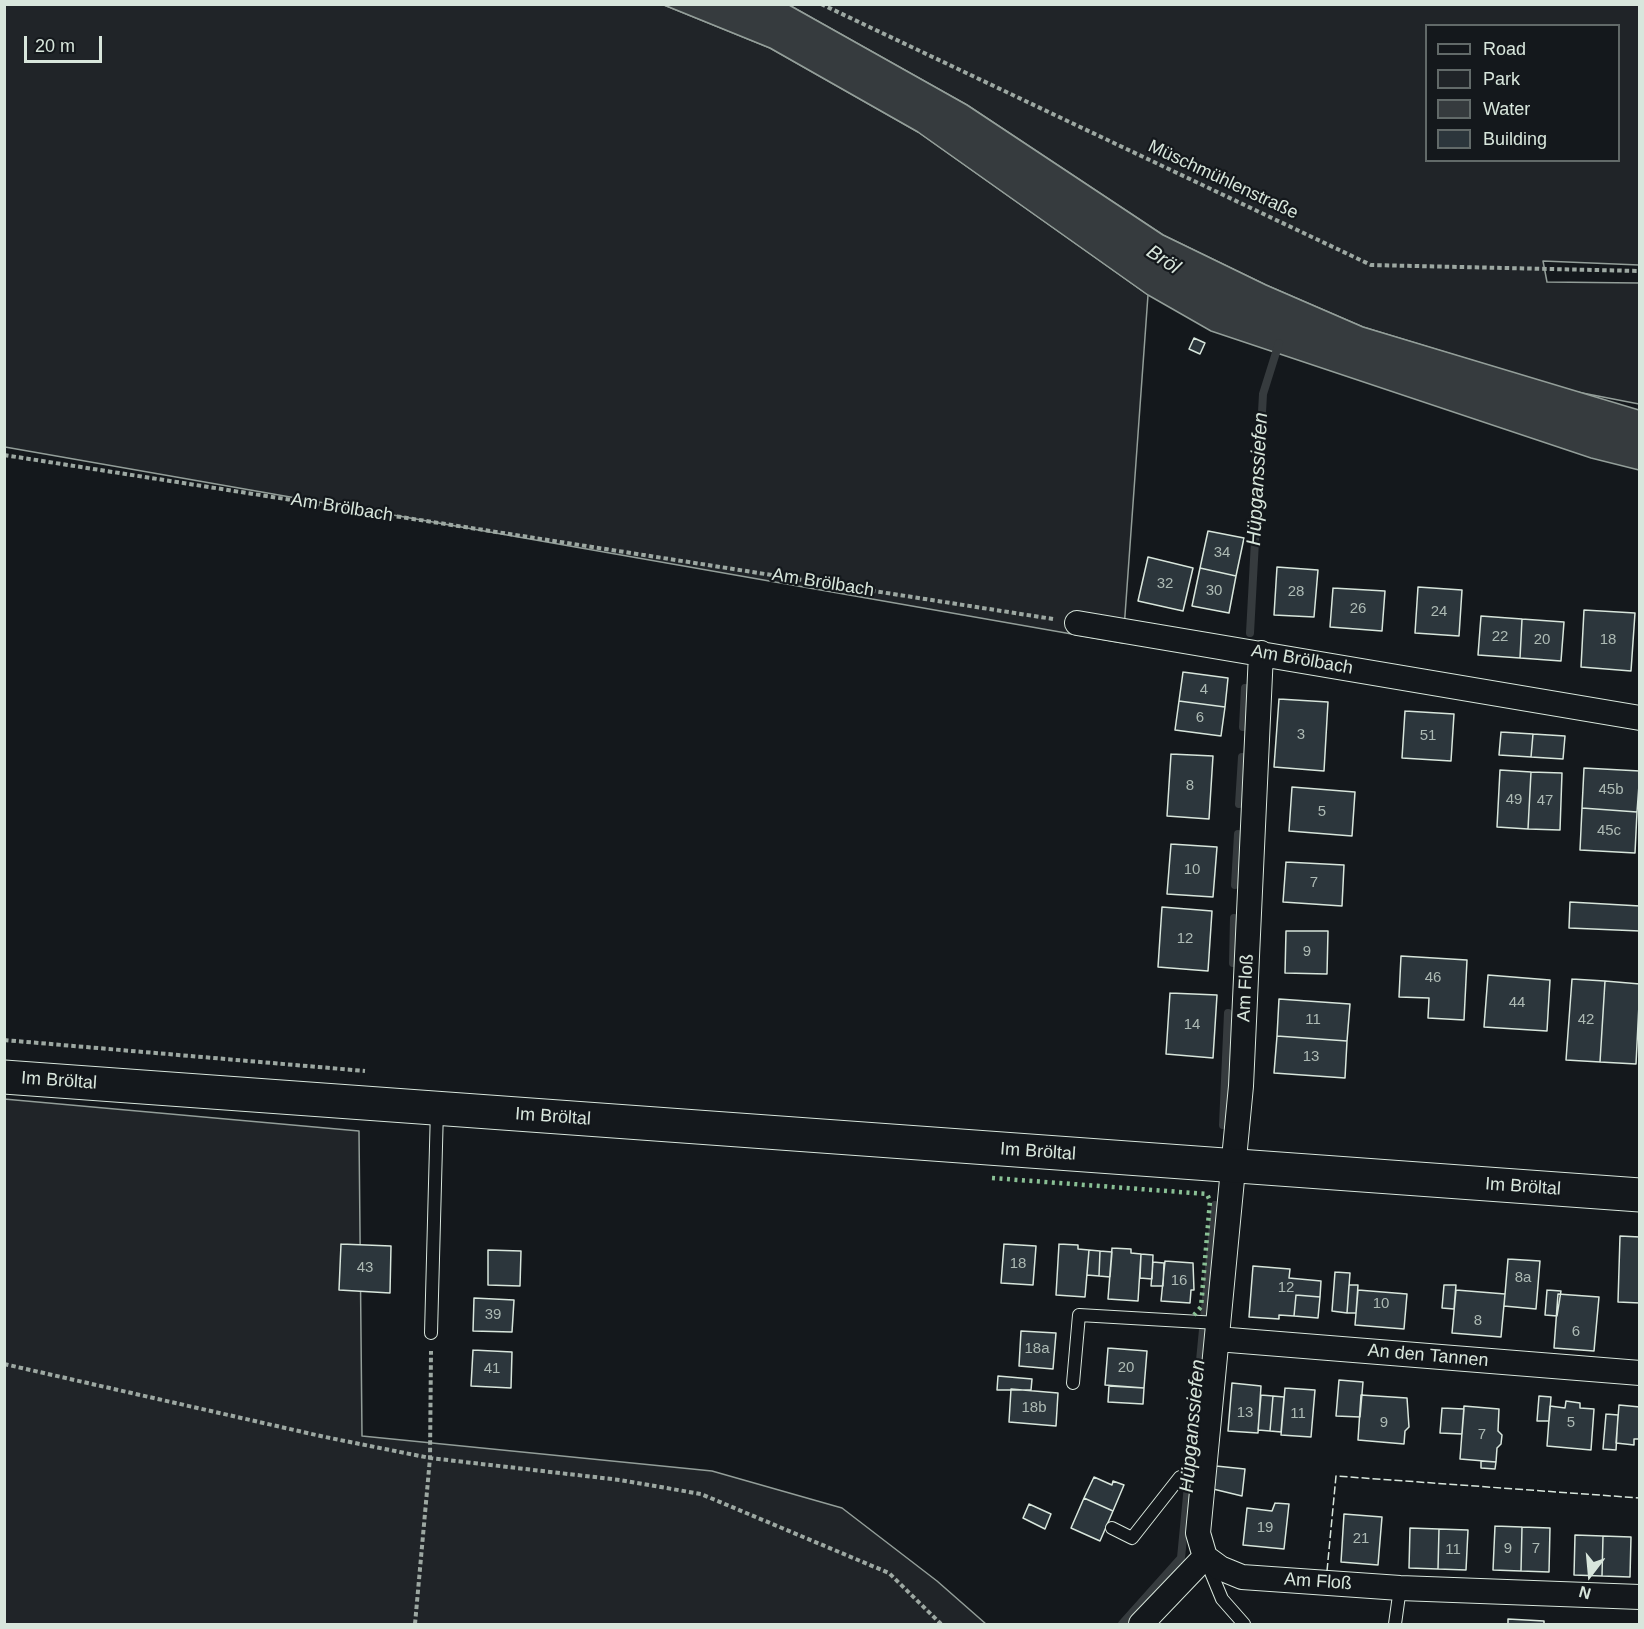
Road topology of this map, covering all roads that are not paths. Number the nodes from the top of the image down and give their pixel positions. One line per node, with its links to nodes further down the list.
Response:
1 (1077, 623): 2 (street, Am Brölbach)
2 (1261, 653): 3 (street, Am Brölbach); 6 (street, Am Floß)
3 (1640, 718)
4 (4, 1077): 5 (main road, Im Bröltal)
5 (437, 1108): 6 (main road, Im Bröltal); 9 (lane)
6 (1233, 1166): 7 (main road, Im Bröltal); 8 (street, Am Floß)
7 (1640, 1195)
8 (1218, 1331): 10 (street, An den Tannen); 11 (lane); 12 (street, Am Floß)
9 (431, 1333)
10 (1640, 1373)
11 (1073, 1383)
12 (1204, 1472): 13 (lane); 14 (street, Am Floß)
13 (1112, 1528)
14 (1205, 1557): 15 (street, Am Floß); 17 (street); 18 (lane, Am Floß)
15 (1401, 1588): 16 (street, Am Floß); 19 (lane)
16 (1640, 1597)
17 (1148, 1617)
18 (1244, 1624)
19 (1395, 1624)

